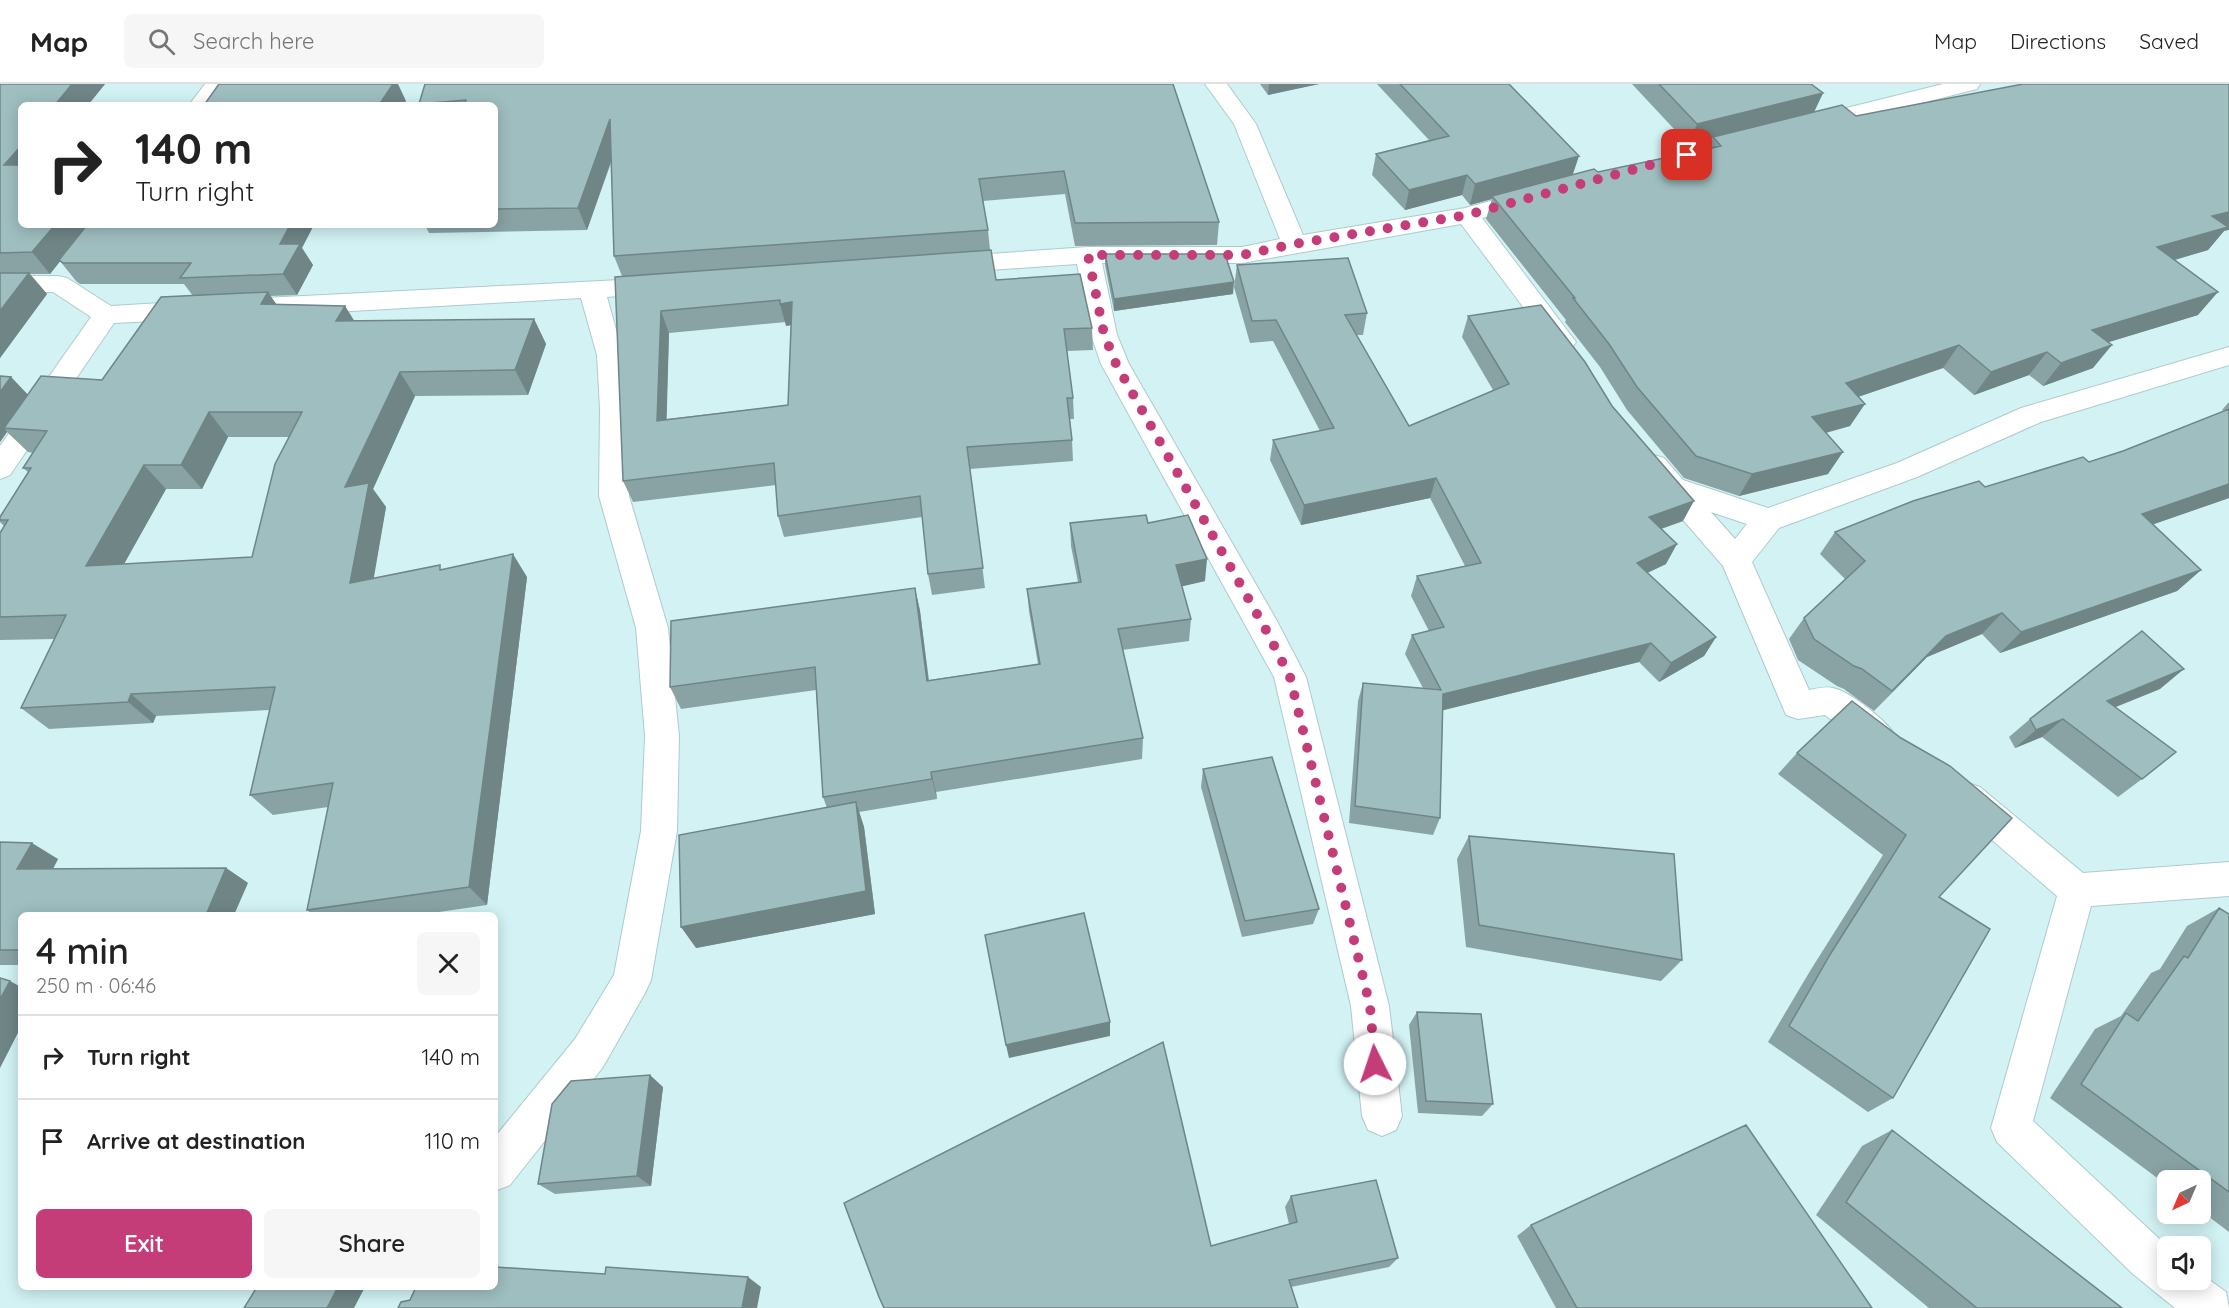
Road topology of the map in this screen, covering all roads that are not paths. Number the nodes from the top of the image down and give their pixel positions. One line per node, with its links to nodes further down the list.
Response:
1 (217, 84): 4 (street)
2 (1216, 84): 8 (street)
3 (1969, 84): 5 (street)
4 (202, 102)
5 (1788, 129)
6 (1559, 190): 7 (street)
7 (1467, 215): 8 (street); 16 (street)
8 (1294, 244): 9 (street)
9 (1088, 255): 10 (street); 26 (street)
10 (923, 267)
11 (0, 284): 14 (street)
12 (686, 284): 13 (street)
13 (592, 291): 14 (street); 27 (street)
14 (106, 315): 18 (street)
15 (2229, 356): 20 (street)
16 (1581, 366)
17 (1637, 444): 19 (street)
18 (0, 468)
19 (1673, 488): 20 (street); 21 (street)
20 (1768, 520): 21 (street)
21 (1736, 560): 22 (street)
22 (1903, 753)
23 (1948, 781): 25 (street)
24 (2229, 879): 25 (street)
25 (2077, 890): 28 (street)
26 (1382, 1116)
27 (498, 1166)
28 (2157, 1266)
29 (2187, 1290): 30 (street)
30 (2210, 1308)

